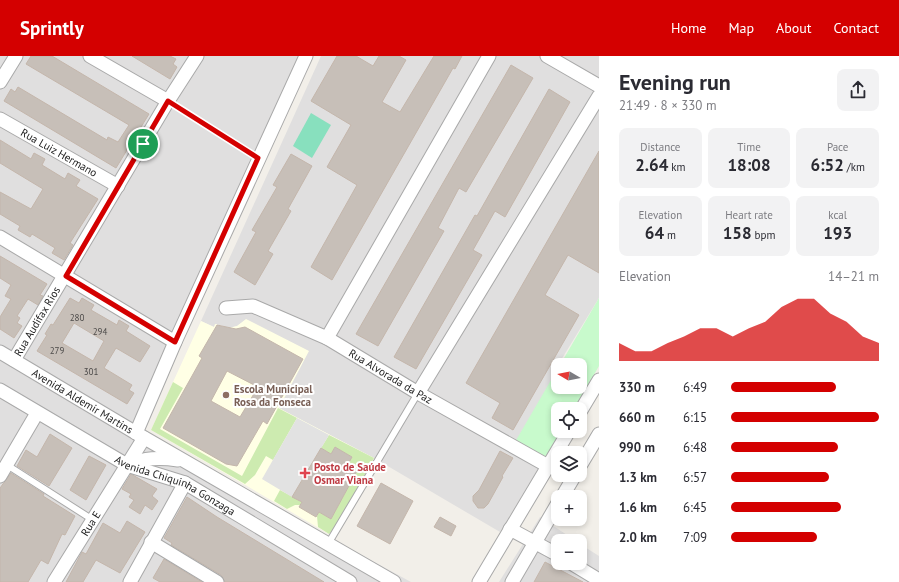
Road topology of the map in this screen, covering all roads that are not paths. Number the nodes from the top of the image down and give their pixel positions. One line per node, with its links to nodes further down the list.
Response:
1 (16, 56): 7 (street)
2 (90, 56): 10 (street)
3 (197, 56): 10 (street, Rua Audifax Rios)
4 (306, 56): 17 (street, Rua E)
5 (489, 56): 16 (street)
6 (547, 56): 8 (street)
7 (0, 82)
8 (599, 86)
9 (599, 96): 22 (street)
10 (168, 101): 12 (street, Rua Audifax Rios)
11 (0, 119): 12 (street, Rua Luiz Hermano)
12 (118, 186): 14 (street, Rua Audifax Rios)
13 (0, 237): 14 (street)
14 (66, 276): 17 (street); 19 (street, Rua Audifax Rios)
15 (226, 308): 16 (street, Rua Alvorada da Paz)
16 (328, 338): 22 (street, Rua Alvorada da Paz)
17 (175, 342): 26 (street, Rua E)
18 (0, 352): 19 (street, Avenida Aldemir Martins)
19 (14, 360): 26 (street, Avenida Aldemir Martins)
20 (599, 380): 23 (street)
21 (0, 390): 24 (street, Avenida Chiquinha Gonzaga)
22 (418, 393): 31 (street, Rua Alvorada da Paz); 39 (lane)
23 (586, 402)
24 (37, 413): 30 (street, Avenida Chiquinha Gonzaga); 32 (street)
25 (599, 434): 28 (street)
26 (140, 435): 29 (street, Avenida Chiquinha Gonzaga); 30 (street, Rua E)
27 (565, 438): 31 (street)
28 (587, 454)
29 (186, 462): 30 (street); 39 (street, Avenida Chiquinha Gonzaga)
30 (127, 465): 33 (street, Avenida Chiquinha Gonzaga); 35 (street, Rua E)
31 (548, 466): 36 (street)
32 (3, 470): 35 (lane)
33 (185, 483): 37 (street); 46 (street, Avenida Chiquinha Gonzaga)
34 (551, 515): 38 (street)
35 (93, 520): 43 (street, Rua E)
36 (510, 529): 38 (street); 48 (street)
37 (151, 542): 44 (street); 45 (street)
38 (535, 543): 40 (street); 49 (street)
39 (328, 544): 47 (street, Avenida Chiquinha Gonzaga)
40 (551, 551)
41 (580, 570): 42 (street)
42 (594, 580)
43 (54, 582)
44 (130, 582)
45 (217, 582)
46 (350, 582)
47 (394, 582)
48 (479, 582)
49 (512, 582)

